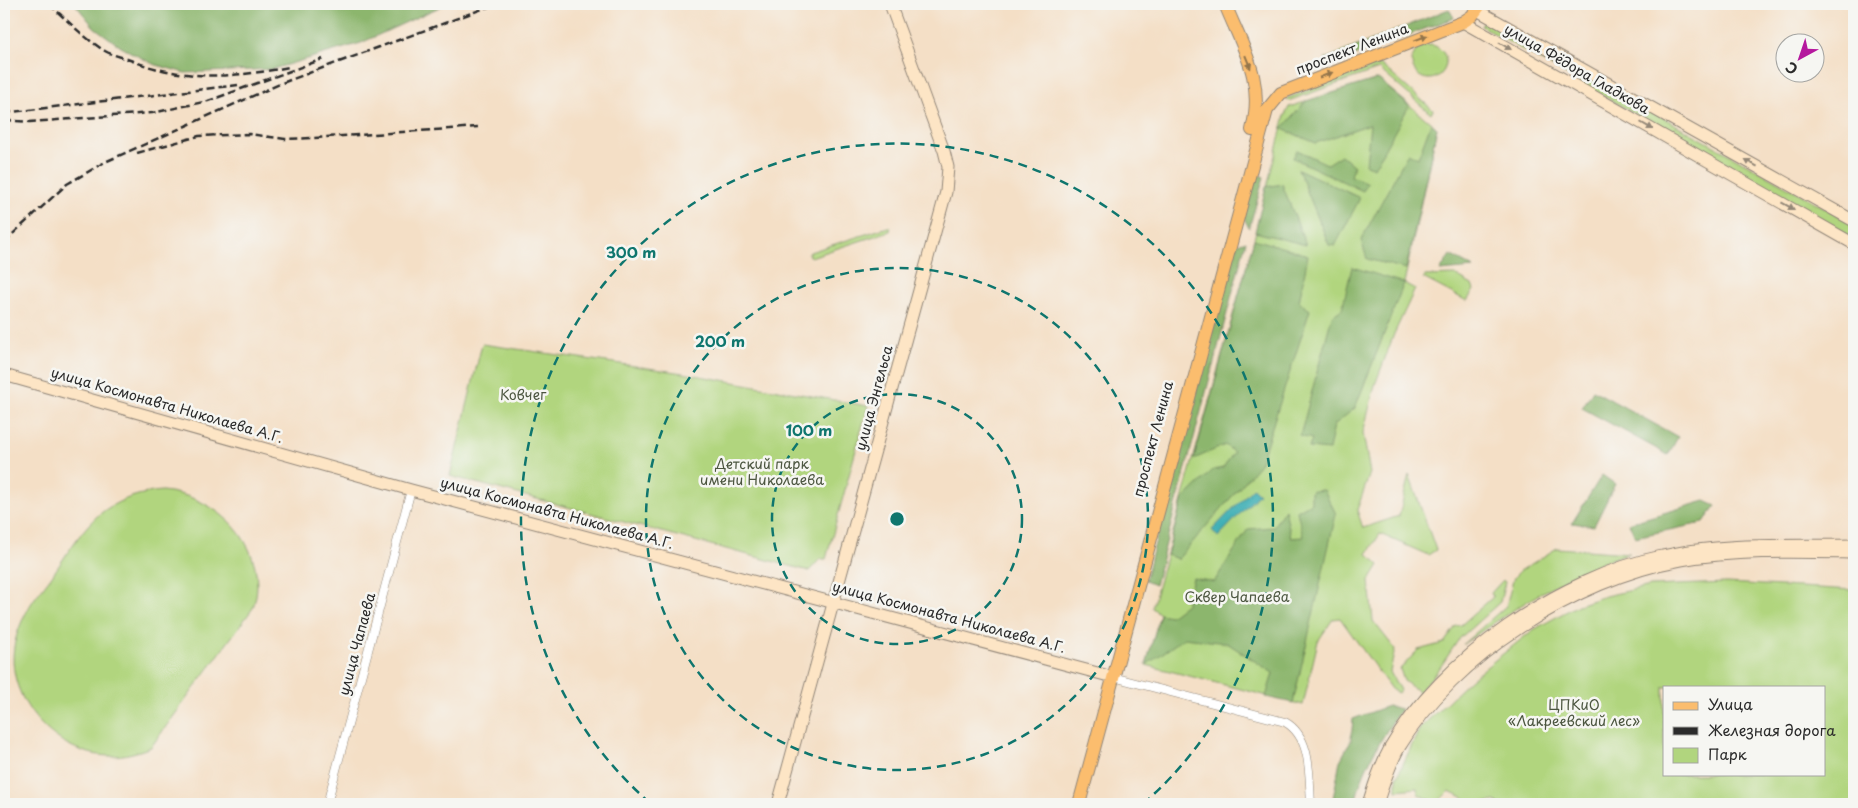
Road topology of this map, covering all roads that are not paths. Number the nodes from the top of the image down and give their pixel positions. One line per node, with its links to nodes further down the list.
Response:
1 (890, 4): 15 (main road, улица Энгельса)
2 (1225, 4): 5 (main road, проспект Ленина, one-way to 5)
3 (1479, 7): 4 (main road, проспект Ленина); 7 (main road, улица Фёдора Гладкова)
4 (1463, 22): 6 (main road, проспект Ленина, one-way to 4); 8 (main road, улица Фёдора Гладкова, one-way to 8)
5 (1256, 81): 6 (main road); 16 (main road, проспект Ленина)
6 (1280, 93): 16 (main road, проспект Ленина)
7 (1684, 126): 8 (main road); 9 (main road, улица Фёдора Гладкова, one-way to 7)
8 (1675, 143): 10 (main road, улица Фёдора Гладкова, one-way to 10)
9 (1854, 222)
10 (1854, 244)
11 (4, 375): 12 (main road, улица Космонавта Николаева А.Г.)
12 (410, 490): 15 (main road, улица Космонавта Николаева А.Г.); 17 (street, улица Чапаева)
13 (1854, 545): 22 (main road)
14 (1854, 553): 23 (main road)
15 (834, 601): 16 (main road, улица Космонавта Николаева А.Г.); 18 (main road, улица Энгельса)
16 (1109, 676): 19 (main road, проспект Ленина); 20 (main road, проспект Ленина); 21 (street, улица Космонавта Николаева А.Г.)
17 (327, 804)
18 (778, 804)
19 (1070, 804)
20 (1079, 804)
21 (1311, 804)
22 (1368, 804)
23 (1377, 804)

